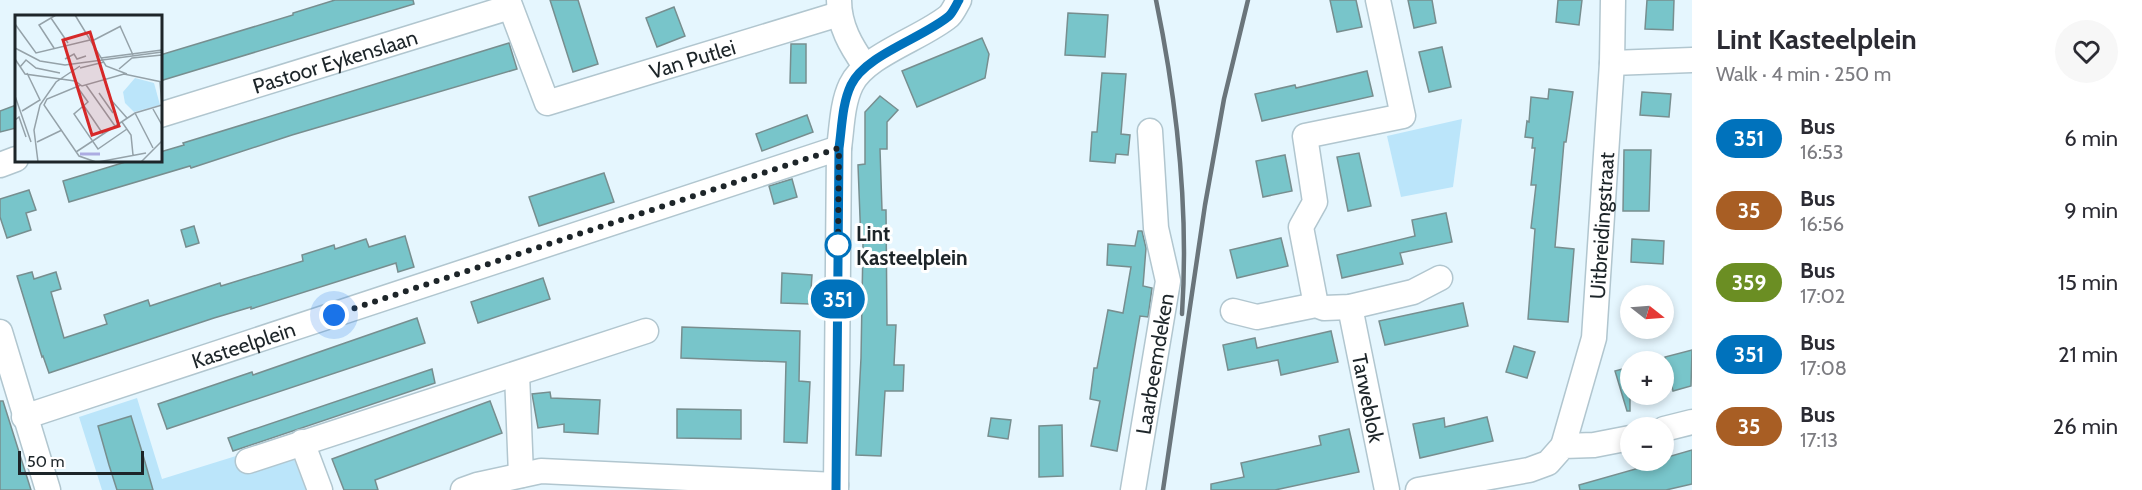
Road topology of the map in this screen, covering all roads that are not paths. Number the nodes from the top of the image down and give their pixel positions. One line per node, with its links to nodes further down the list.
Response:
1 (959, 0): 8 (street)
2 (1378, 0): 15 (street)
3 (1613, 0): 7 (street, Uitbreidingstraat)
4 (509, 4): 5 (street, Van Putlei); 9 (street, Pastoor Eykenslaan)
5 (839, 7): 8 (street, Van Putlei)
6 (1692, 60): 7 (street)
7 (1612, 63): 26 (street, Uitbreidingstraat)
8 (865, 66): 11 (street)
9 (162, 114)
10 (1150, 131): 34 (street, Laarbeemdeken)
11 (839, 148): 21 (street, Kasteelplein); 30 (street)
12 (15, 159): 13 (street)
13 (0, 165)
14 (1440, 278): 16 (street)
15 (1316, 305): 16 (street); 17 (street)
16 (1350, 307): 35 (street, Tarweblok)
17 (1233, 311)
18 (646, 331): 20 (street)
19 (0, 332): 21 (street)
20 (517, 374): 25 (street); 28 (street)
21 (24, 417): 31 (street)
22 (1692, 422): 23 (street)
23 (1674, 426)
24 (1620, 440): 26 (street)
25 (302, 442): 27 (street); 32 (street)
26 (1563, 446): 29 (street)
27 (248, 461)
28 (521, 475): 30 (street); 33 (street)
29 (1531, 480): 36 (street)
30 (836, 487)
31 (48, 490)
32 (320, 490)
33 (463, 490)
34 (1133, 490)
35 (1387, 490)
36 (1418, 490)

